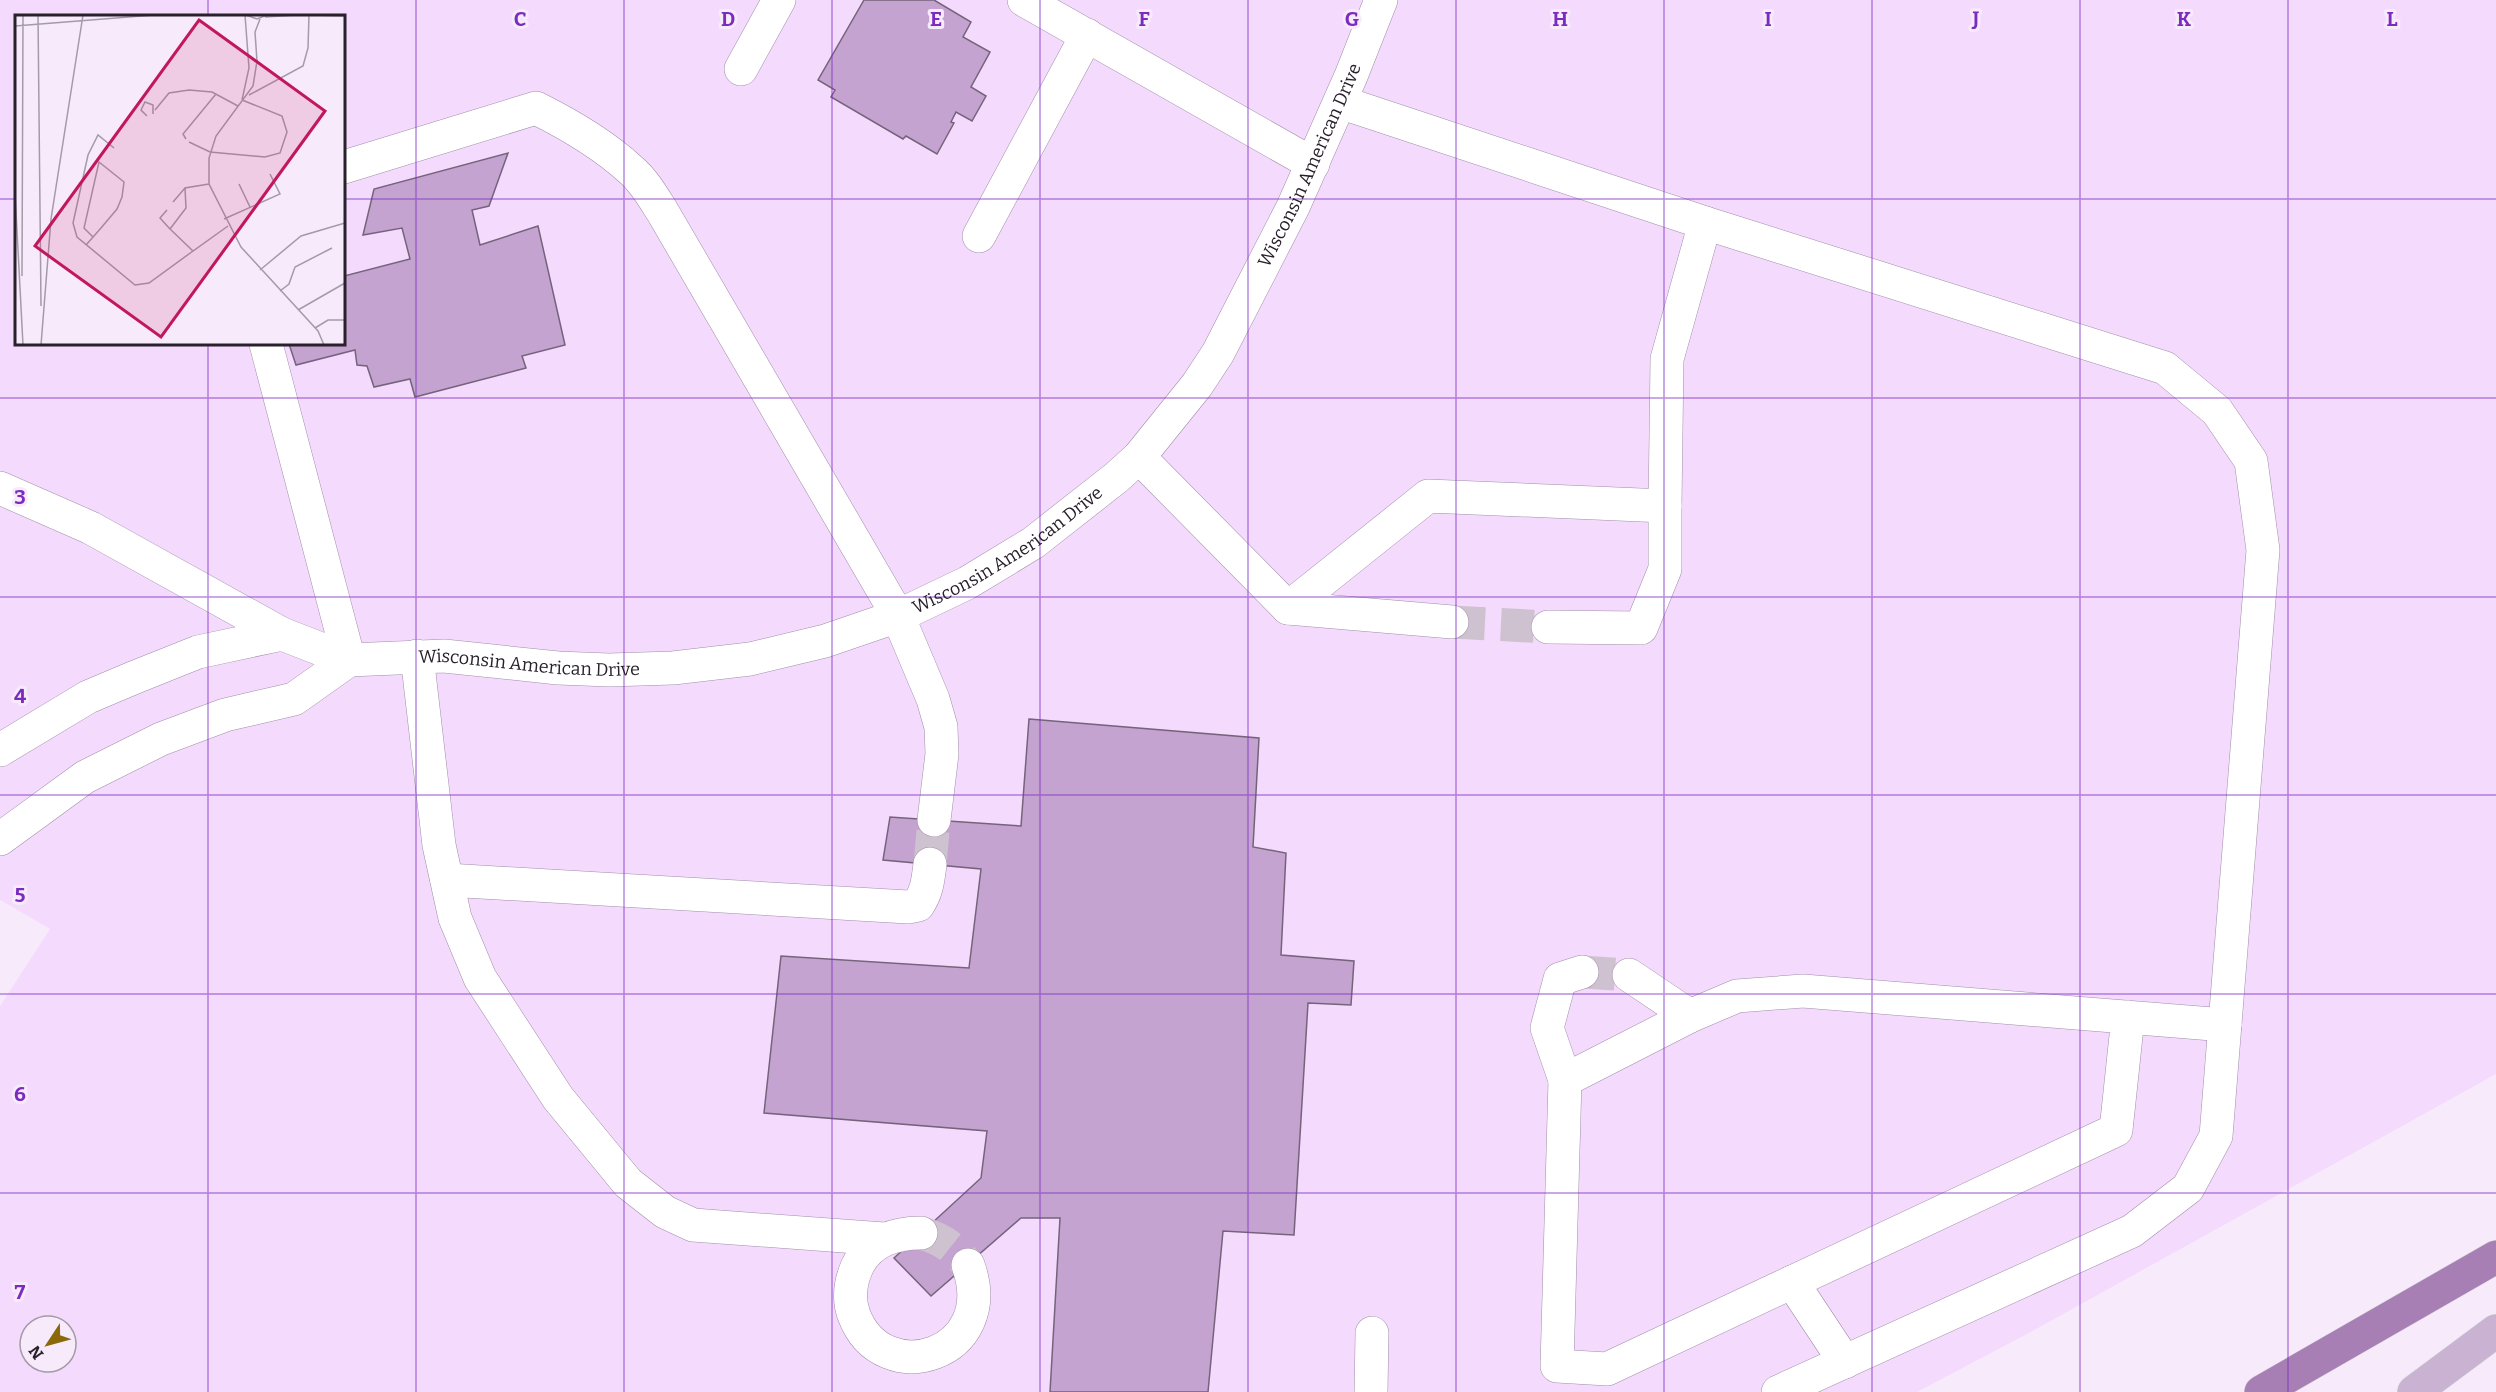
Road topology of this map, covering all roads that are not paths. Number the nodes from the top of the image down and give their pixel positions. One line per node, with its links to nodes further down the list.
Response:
1 (779, 0): 5 (street)
2 (1024, 0): 4 (street)
3 (1381, 0): 6 (street, Wisconsin American Drive)
4 (1086, 35): 7 (street); 10 (street)
5 (741, 69)
6 (1340, 102): 7 (street, Wisconsin American Drive); 9 (street)
7 (1313, 164): 12 (street, Wisconsin American Drive)
8 (345, 167): 16 (street)
9 (1705, 224): 14 (street); 31 (street)
10 (979, 236)
11 (266, 345): 21 (street)
12 (1139, 457): 15 (street); 16 (street, Wisconsin American Drive)
13 (0, 488): 19 (street, Wisconsin American Drive)
14 (1665, 506): 15 (street); 18 (street)
15 (1288, 608): 17 (street)
16 (898, 616): 20 (street, Wisconsin American Drive); 23 (street)
17 (1452, 622)
18 (1548, 627)
19 (282, 634): 21 (street, Wisconsin American Drive); 22 (street)
20 (417, 656): 21 (street, Wisconsin American Drive); 26 (street)
21 (349, 660): 24 (street)
22 (0, 750)
23 (934, 820)
24 (0, 839)
25 (930, 864): 26 (street)
26 (447, 880): 34 (street)
27 (1582, 972): 32 (street)
28 (1629, 975): 29 (street)
29 (1690, 1016): 30 (street); 32 (street)
30 (2128, 1017): 31 (street); 37 (street)
31 (2225, 1025): 40 (street)
32 (1565, 1080): 37 (street)
33 (921, 1233): 34 (street)
34 (884, 1239): 36 (street)
35 (2496, 1257): 43 (highway)
36 (968, 1265)
37 (1792, 1282): 40 (street)
38 (2496, 1331): 44 (main road)
39 (1372, 1334): 41 (street)
40 (1845, 1362): 42 (street)
41 (1371, 1392)
42 (1778, 1392)
43 (2261, 1392)
44 (2414, 1392)

